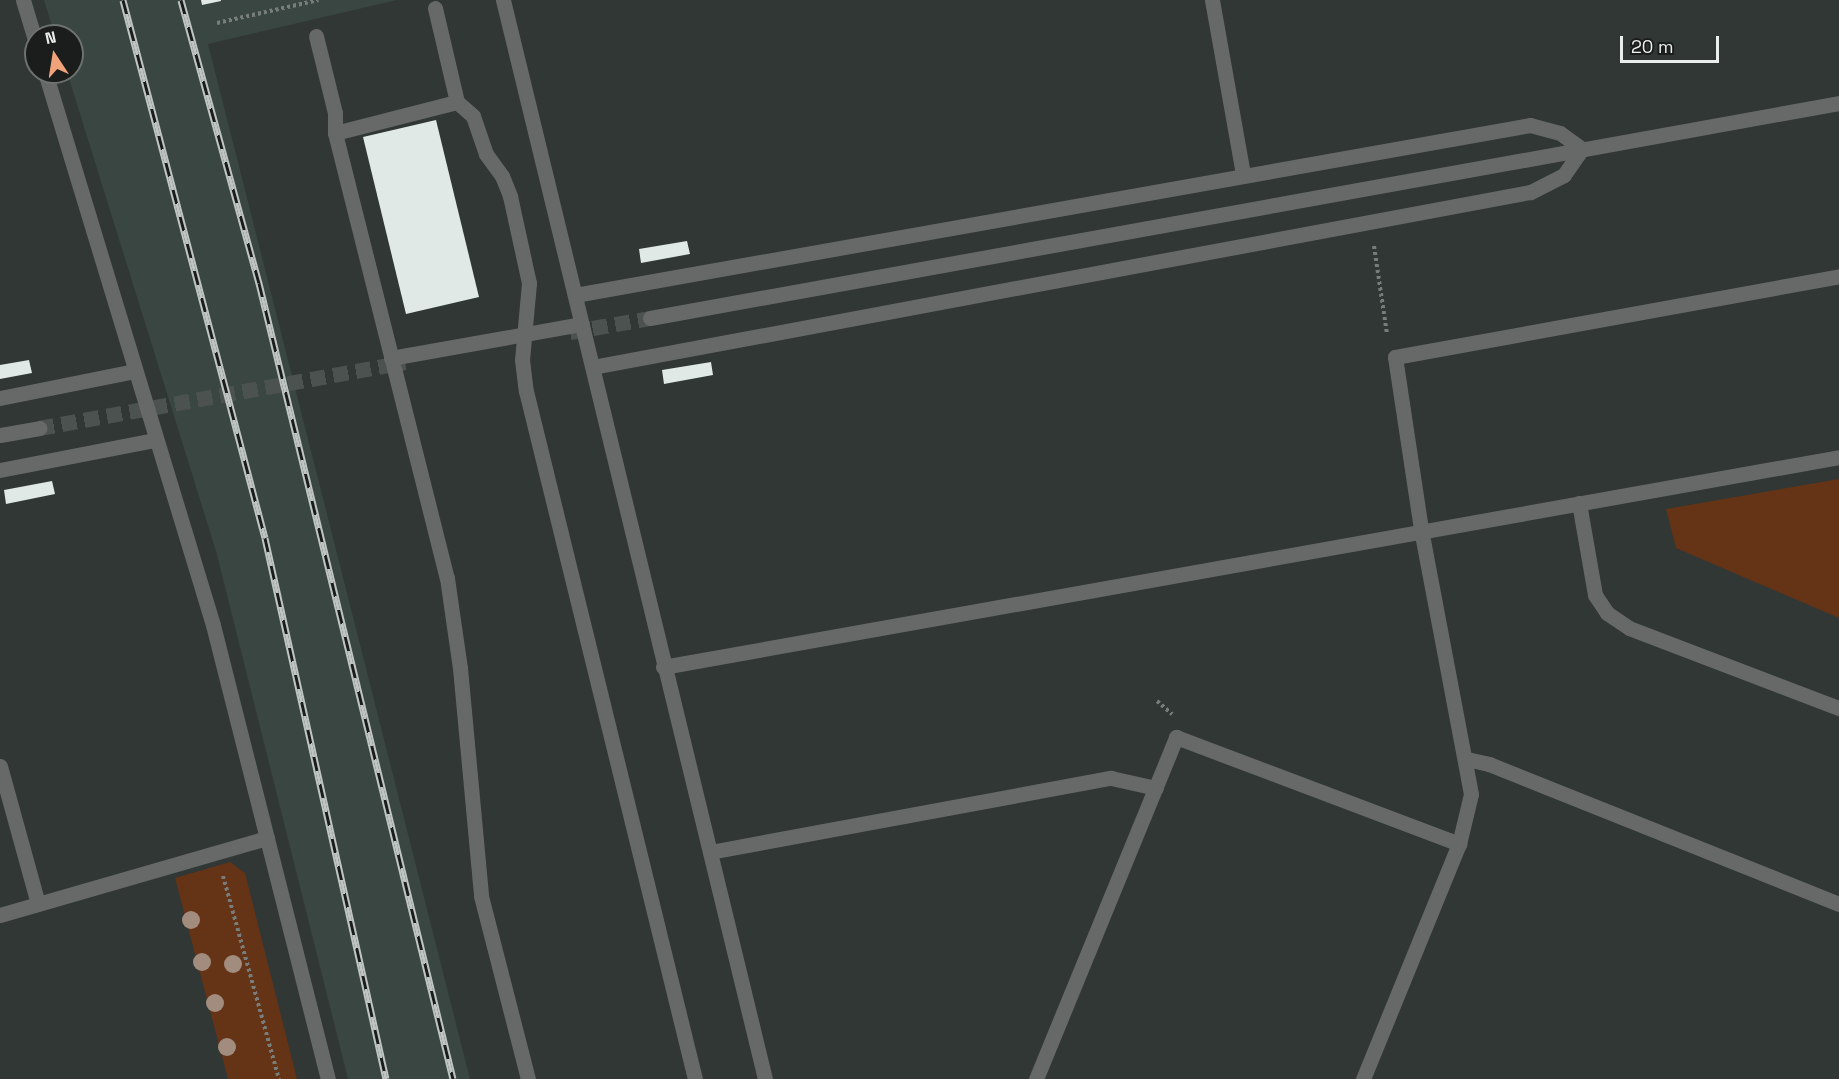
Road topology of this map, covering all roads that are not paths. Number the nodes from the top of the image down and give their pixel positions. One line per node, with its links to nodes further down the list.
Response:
1 (23, 0): 5 (street)
2 (503, 0): 14 (street)
3 (1212, 0): 12 (street)
4 (435, 8): 8 (street)
5 (30, 24)
6 (316, 36): 10 (street)
7 (49, 84): 20 (street)
8 (457, 102): 10 (street); 17 (street)
9 (1839, 103): 11 (street)
10 (335, 133): 18 (street)
11 (1582, 148): 12 (street); 15 (street); 19 (street)
12 (1243, 174): 14 (street)
13 (1839, 276): 28 (street)
14 (575, 294): 16 (street)
15 (650, 318)
16 (582, 324): 17 (street); 19 (street)
17 (524, 334): 18 (street); 42 (street)
18 (391, 358): 41 (street)
19 (593, 367): 29 (street)
20 (135, 371): 21 (street); 24 (street)
21 (0, 398)
22 (39, 428): 23 (street)
23 (0, 435)
24 (155, 440): 26 (street); 34 (street)
25 (1839, 457): 27 (street)
26 (0, 470)
27 (1579, 503): 28 (street); 30 (street)
28 (1421, 530): 29 (street); 31 (street)
29 (663, 667): 36 (street)
30 (1839, 708)
31 (1467, 759): 35 (street); 38 (street)
32 (0, 766): 37 (street)
33 (1156, 788): 35 (street); 36 (street); 44 (street)
34 (267, 838): 37 (street); 40 (street)
35 (1459, 844): 45 (street)
36 (710, 852): 43 (street)
37 (38, 904): 39 (street)
38 (1839, 904)
39 (0, 915)
40 (328, 1079)
41 (528, 1079)
42 (695, 1079)
43 (765, 1079)
44 (1036, 1079)
45 (1363, 1079)

